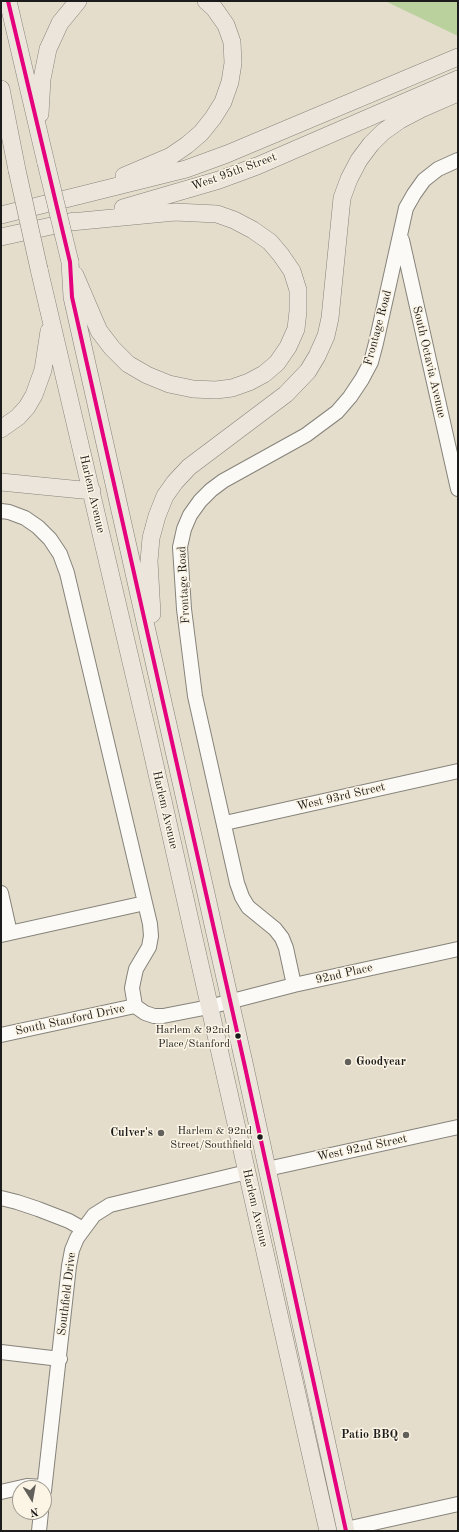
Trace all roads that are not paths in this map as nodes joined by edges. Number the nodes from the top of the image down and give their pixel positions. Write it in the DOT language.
graph roads {
  1 [pos="8,1"];
  2 [pos="78,1"];
  3 [pos="206,1"];
  4 [pos="458,57"];
  5 [pos="458,79"];
  6 [pos="1,89"];
  7 [pos="458,93"];
  8 [pos="39,134"];
  9 [pos="1,138"];
  10 [pos="458,160"];
  11 [pos="19,176"];
  12 [pos="71,198"];
  13 [pos="1,215"];
  14 [pos="71,222"];
  15 [pos="401,236"];
  16 [pos="1,238"];
  17 [pos="70,262"];
  18 [pos="51,322"];
  19 [pos="1,430"];
  20 [pos="1,482"];
  21 [pos="458,489"];
  22 [pos="92,491"];
  23 [pos="1,510"];
  24 [pos="154,662"];
  25 [pos="458,771"];
  26 [pos="224,823"];
  27 [pos="1,893"];
  28 [pos="145,903"];
  29 [pos="6,934"];
  30 [pos="458,948"];
  31 [pos="294,985"];
  32 [pos="230,1001"];
  33 [pos="135,1006"];
  34 [pos="210,1007"];
  35 [pos="1,1035"];
  36 [pos="458,1126"];
  37 [pos="267,1169"];
  38 [pos="247,1172"];
  39 [pos="1,1198"];
  40 [pos="82,1230"];
  41 [pos="1,1352"];
  42 [pos="60,1359"];
  43 [pos="45,1480"];
  44 [pos="12,1489"];
  45 [pos="1,1492"];
  46 [pos="458,1504"];
  47 [pos="40,1520"];
  48 [pos="346,1530"];
  49 [pos="39,1531"];
  50 [pos="328,1531"];
  1 -- 8 [label="main road, Harlem Avenue"];
  2 -- 8 [label="main road"];
  3 -- 12 [label="main road"];
  4 -- 12 [label="main road, West 95th Street"];
  5 -- 14 [label="main road, West 95th Street"];
  6 -- 11 [label="main road, Harlem Avenue"];
  7 -- 24 [label="main road"];
  8 -- 17 [label="main road, Harlem Avenue, bridge"];
  9 -- 11 [label="main road"];
  10 -- 15 [label="street, Frontage Road"];
  11 -- 18 [label="main road, Harlem Avenue, bridge"];
  12 -- 13 [label="main road, West 95th Street"];
  14 -- 16 [label="main road, West 95th Street"];
  14 -- 17 [label="main road"];
  15 -- 21 [label="street, South Octavia Avenue"];
  15 -- 26 [label="street, Frontage Road"];
  17 -- 24 [label="main road, Harlem Avenue"];
  18 -- 19 [label="main road"];
  18 -- 22 [label="main road, Harlem Avenue"];
  20 -- 22 [label="main road"];
  22 -- 34 [label="main road, Harlem Avenue"];
  23 -- 28 [label="street"];
  24 -- 32 [label="main road, Harlem Avenue"];
  25 -- 26 [label="street, West 93rd Street"];
  26 -- 31 [label="street, Frontage Road"];
  27 -- 29 [label="street"];
  28 -- 29 [label="street"];
  28 -- 33 [label="street"];
  30 -- 31 [label="street, 92nd Place"];
  31 -- 32 [label="street, 92nd Place"];
  32 -- 34 [label="street, South Stanford Drive"];
  32 -- 37 [label="main road, Harlem Avenue"];
  33 -- 34 [label="street, South Stanford Drive"];
  33 -- 35 [label="street, South Stanford Drive"];
  34 -- 38 [label="main road, Harlem Avenue"];
  36 -- 37 [label="street, West 92nd Street"];
  37 -- 48 [label="main road, Harlem Avenue"];
  38 -- 40 [label="street, Southfield Drive"];
  38 -- 50 [label="main road, Harlem Avenue"];
  39 -- 40 [label="street"];
  40 -- 42 [label="street, Southfield Drive"];
  41 -- 42 [label="street"];
  42 -- 43 [label="street, Southfield Drive"];
  44 -- 45 [label="street"];
  46 -- 48 [label="street"];
  47 -- 49 [label="street"];
}
